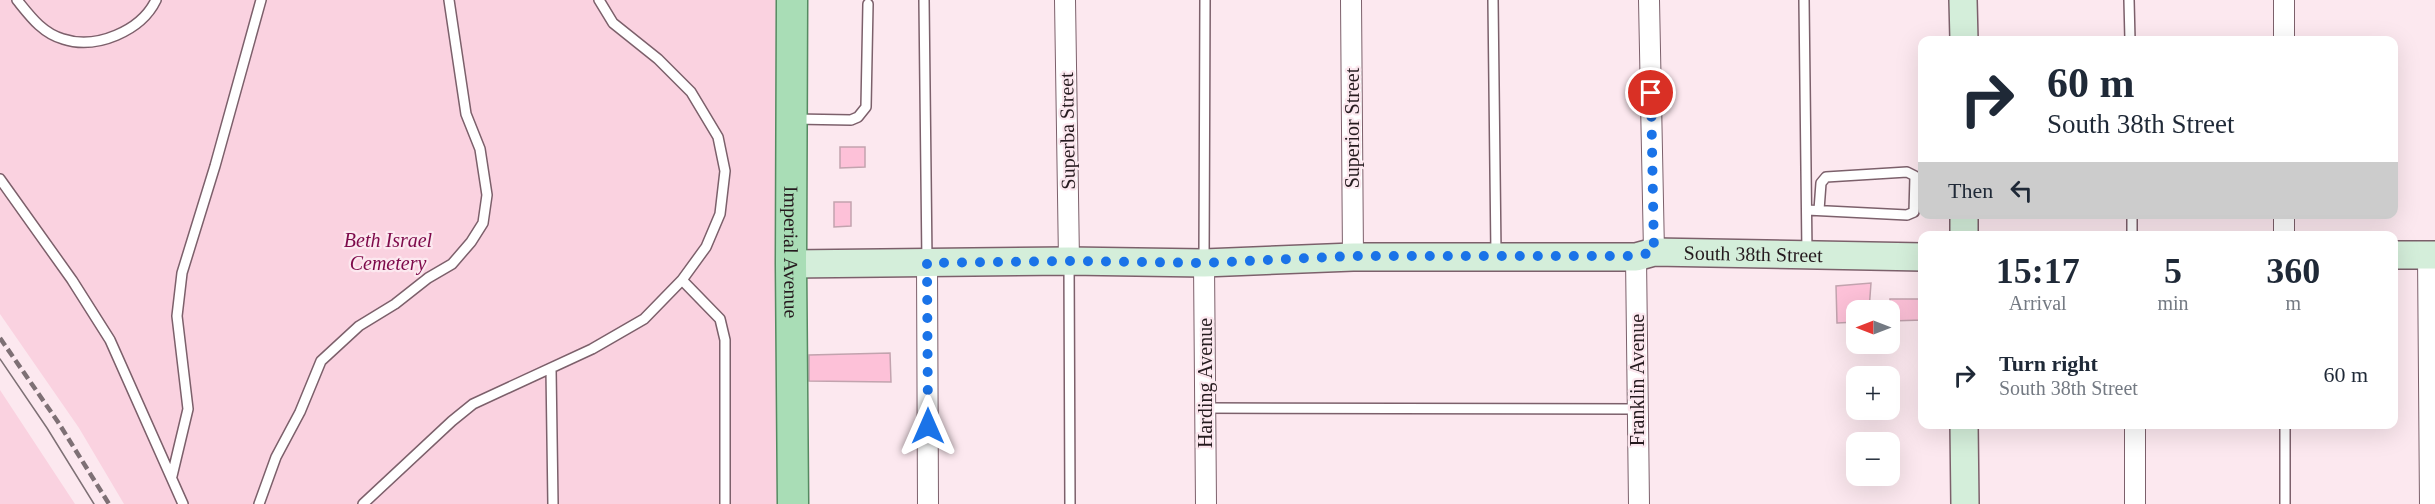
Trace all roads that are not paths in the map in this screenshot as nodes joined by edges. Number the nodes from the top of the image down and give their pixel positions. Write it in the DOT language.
graph roads {
  1 [pos="17,0"];
  2 [pos="156,0"];
  3 [pos="261,0"];
  4 [pos="449,0"];
  5 [pos="599,0"];
  6 [pos="792,0"];
  7 [pos="924,0"];
  8 [pos="1065,0"];
  9 [pos="1205,0"];
  10 [pos="1351,0"];
  11 [pos="1493,0"];
  12 [pos="1649,0"];
  13 [pos="1804,0"];
  14 [pos="1963,0"];
  15 [pos="2129,0"];
  16 [pos="2284,0"];
  17 [pos="867,4"];
  18 [pos="1964,36"];
  19 [pos="2130,36"];
  20 [pos="2284,36"];
  21 [pos="792,119"];
  22 [pos="0,179"];
  23 [pos="1806,210"];
  24 [pos="1819,210"];
  25 [pos="1645,254"];
  26 [pos="1807,255"];
  27 [pos="2398,255"];
  28 [pos="2432,255"];
  29 [pos="1353,256"];
  30 [pos="1496,256"];
  31 [pos="1918,257"];
  32 [pos="1069,261"];
  33 [pos="927,263"];
  34 [pos="1204,263"];
  35 [pos="791,264"];
  36 [pos="682,280"];
  37 [pos="551,369"];
  38 [pos="1205,408"];
  39 [pos="1637,409"];
  40 [pos="1964,429"];
  41 [pos="2134,429"];
  42 [pos="2285,429"];
  43 [pos="172,476"];
  44 [pos="183,504"];
  45 [pos="259,504"];
  46 [pos="363,504"];
  47 [pos="552,504"];
  48 [pos="725,504"];
  49 [pos="793,504"];
  50 [pos="928,504"];
  51 [pos="1070,504"];
  52 [pos="1206,504"];
  53 [pos="1639,504"];
  54 [pos="1965,504"];
  55 [pos="2135,504"];
  56 [pos="2285,504"];
  57 [pos="2430,504"];
  1 -- 2 [label="lane"];
  3 -- 43 [label="lane"];
  4 -- 45 [label="lane"];
  5 -- 36 [label="lane"];
  6 -- 21 [label="main road, Imperial Avenue"];
  7 -- 33 [label="lane"];
  8 -- 32 [label="street, Superba Street"];
  9 -- 34 [label="lane"];
  10 -- 29 [label="street, Superior Street"];
  11 -- 30 [label="lane"];
  12 -- 25 [label="street, Franklin Avenue"];
  13 -- 23 [label="lane"];
  14 -- 18 [label="street"];
  15 -- 19 [label="lane"];
  16 -- 20 [label="street"];
  17 -- 21 [label="lane"];
  21 -- 35 [label="main road, Imperial Avenue"];
  22 -- 43 [label="lane"];
  23 -- 24 [label="lane"];
  23 -- 26 [label="lane"];
  24 -- 24 [label="lane"];
  25 -- 26 [label="street, South 38th Street"];
  25 -- 30 [label="street, South 38th Street"];
  25 -- 39 [label="street, Franklin Avenue"];
  26 -- 31 [label="street, South 38th Street"];
  27 -- 28 [label="street"];
  28 -- 57 [label="street"];
  29 -- 30 [label="street, South 38th Street"];
  29 -- 34 [label="street, South 38th Street"];
  32 -- 33 [label="street, South 38th Street"];
  32 -- 34 [label="street, South 38th Street"];
  32 -- 51 [label="lane"];
  33 -- 35 [label="street, South 38th Street"];
  33 -- 50 [label="street"];
  34 -- 38 [label="street, Harding Avenue"];
  35 -- 49 [label="main road, Imperial Avenue"];
  36 -- 37 [label="lane"];
  36 -- 48 [label="lane"];
  37 -- 46 [label="lane"];
  37 -- 47 [label="lane"];
  38 -- 39 [label="lane"];
  38 -- 52 [label="street, Harding Avenue"];
  39 -- 53 [label="street, Franklin Avenue"];
  40 -- 54 [label="street"];
  41 -- 55 [label="street"];
  42 -- 56 [label="lane"];
  43 -- 44 [label="lane"];
}
